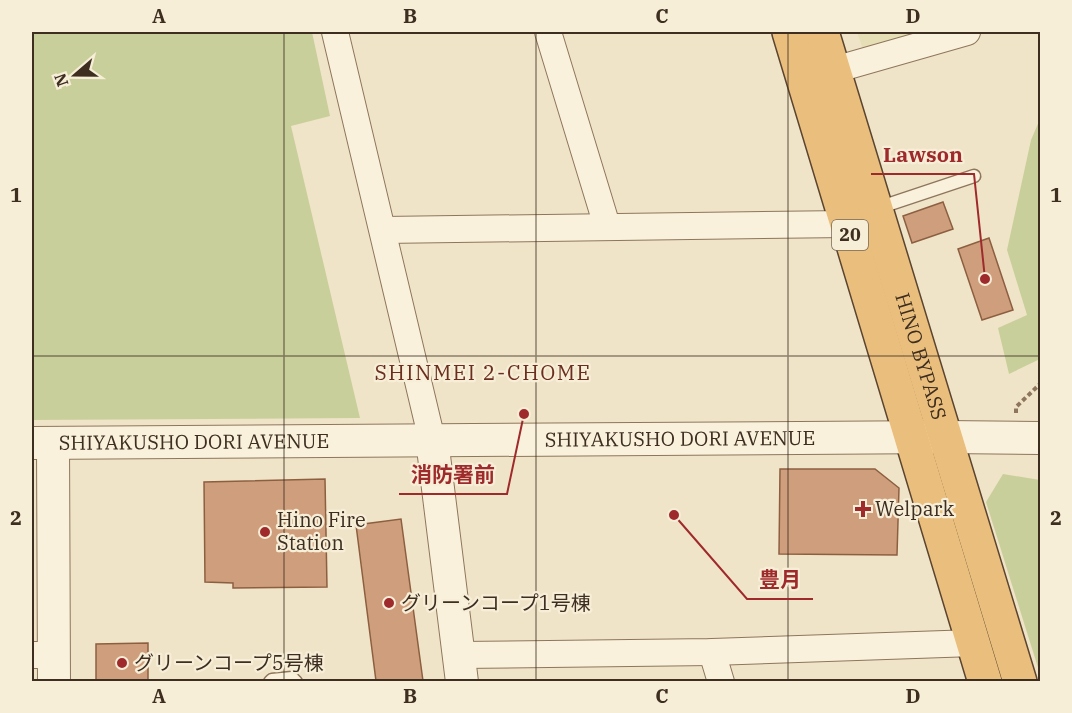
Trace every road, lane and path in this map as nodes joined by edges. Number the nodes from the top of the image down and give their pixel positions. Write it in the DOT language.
graph roads {
  1 [pos="335,32"];
  2 [pos="549,32"];
  3 [pos="789,32"];
  4 [pos="822,32"];
  5 [pos="967,32"];
  6 [pos="834,70"];
  7 [pos="974,176"];
  8 [pos="876,209"];
  9 [pos="847,224"];
  10 [pos="607,226"];
  11 [pos="383,230"];
  12 [pos="946,437"];
  13 [pos="912,438"];
  14 [pos="1041,438"];
  15 [pos="432,440"];
  16 [pos="42,443"];
  17 [pos="974,643"];
  18 [pos="712,652"];
  19 [pos="47,664"];
  20 [pos="461,668"];
  21 [pos="270,681"];
  22 [pos="296,681"];
  23 [pos="721,681"];
  24 [pos="986,681"];
  25 [pos="1020,681"];
  1 -- 11 [label="street"];
  2 -- 10 [label="street"];
  3 -- 9 [label="highway, HINO BYPASS / 20"];
  4 -- 6 [label="highway, HINO BYPASS / 20"];
  5 -- 6 [label="street"];
  6 -- 8 [label="highway, HINO BYPASS / 20"];
  7 -- 8 [label="lane"];
  8 -- 12 [label="highway, HINO BYPASS / 20"];
  9 -- 10 [label="street"];
  9 -- 13 [label="highway, HINO BYPASS / 20"];
  10 -- 11 [label="street"];
  11 -- 15 [label="street"];
  12 -- 13 [label="street, SHIYAKUSHO DORI AVENUE"];
  12 -- 14 [label="street, SHIYAKUSHO DORI AVENUE"];
  12 -- 25 [label="highway, HINO BYPASS / 20"];
  13 -- 15 [label="street, SHIYAKUSHO DORI AVENUE"];
  13 -- 17 [label="highway, HINO BYPASS / 20"];
  15 -- 16 [label="street, SHIYAKUSHO DORI AVENUE"];
  15 -- 20 [label="street"];
  16 -- 19 [label="street"];
  17 -- 18 [label="street"];
  17 -- 24 [label="highway, HINO BYPASS / 20"];
  18 -- 20 [label="street"];
  18 -- 23 [label="street"];
  21 -- 22 [label="lane"];
}
